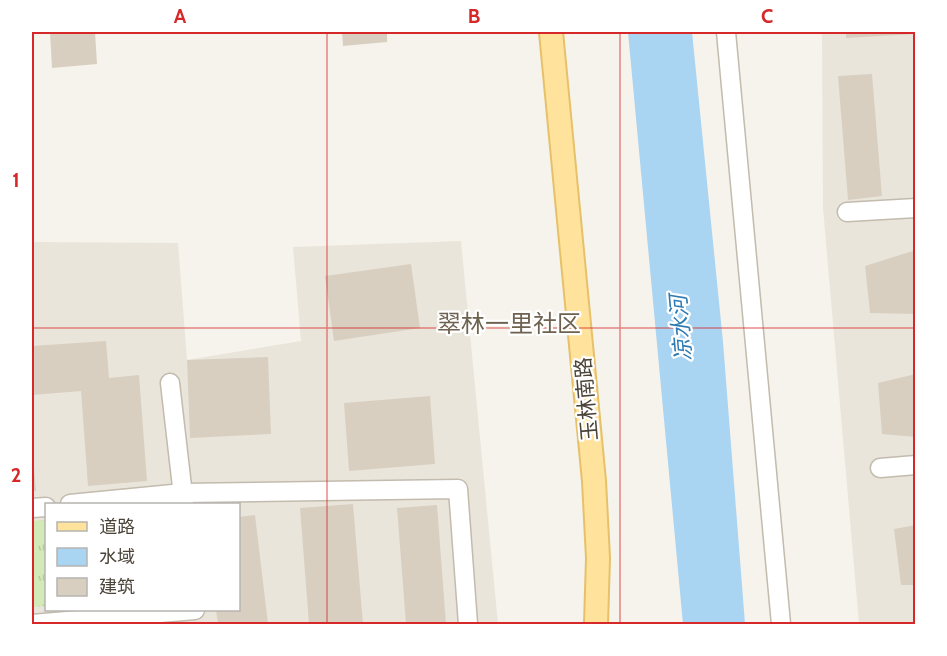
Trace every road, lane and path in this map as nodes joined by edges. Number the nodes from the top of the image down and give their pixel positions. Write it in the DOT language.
graph roads {
  1 [pos="551,32"];
  2 [pos="726,32"];
  3 [pos="915,208"];
  4 [pos="847,212"];
  5 [pos="170,383"];
  6 [pos="915,465"];
  7 [pos="880,468"];
  8 [pos="183,499"];
  9 [pos="93,503"];
  10 [pos="174,611"];
  11 [pos="32,624"];
  12 [pos="468,624"];
  13 [pos="596,624"];
  14 [pos="781,624"];
  1 -- 13 [label="main road, 玉林南路"];
  2 -- 14 [label="street"];
  3 -- 4 [label="street"];
  5 -- 8 [label="street"];
  6 -- 7 [label="street"];
  8 -- 9 [label="street"];
  8 -- 12 [label="street"];
  10 -- 11 [label="street"];
}
